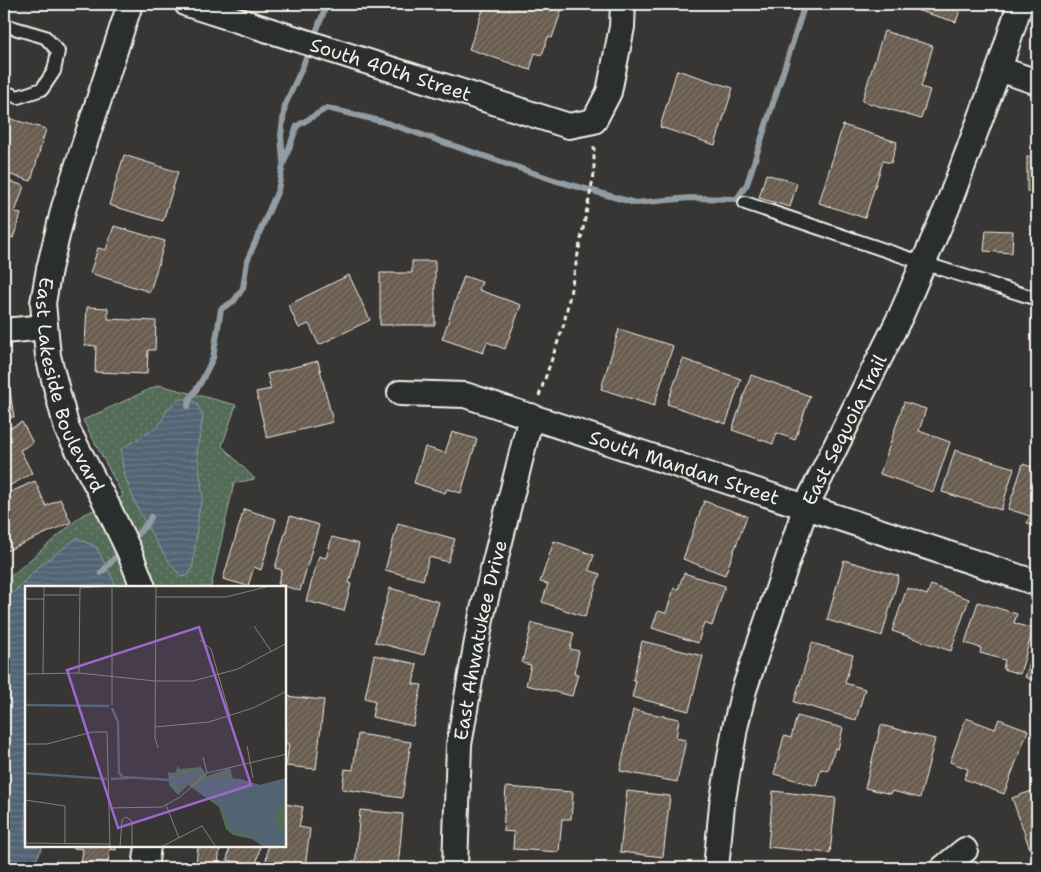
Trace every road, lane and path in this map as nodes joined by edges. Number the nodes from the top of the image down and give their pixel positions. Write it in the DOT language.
graph roads {
  1 [pos="130,4"];
  2 [pos="187,4"];
  3 [pos="623,4"];
  4 [pos="1020,4"];
  5 [pos="4,25"];
  6 [pos="999,69"];
  7 [pos="1037,82"];
  8 [pos="4,92"];
  9 [pos="594,121"];
  10 [pos="745,203"];
  11 [pos="923,263"];
  12 [pos="1037,298"];
  13 [pos="46,327"];
  14 [pos="4,331"];
  15 [pos="400,393"];
  16 [pos="531,416"];
  17 [pos="806,506"];
  18 [pos="1037,583"];
  19 [pos="143,586"];
  20 [pos="148,847"];
  21 [pos="965,850"];
  22 [pos="145,868"];
  23 [pos="455,868"];
  24 [pos="716,868"];
  25 [pos="944,868"];
  1 -- 13 [label="street, East Lakeside Boulevard"];
  2 -- 9 [label="street, South 40th Street"];
  3 -- 9 [label="street"];
  4 -- 6 [label="street, East Sequoia Trail"];
  5 -- 8 [label="lane"];
  6 -- 7 [label="street"];
  6 -- 11 [label="street, East Sequoia Trail"];
  9 -- 16 [label="path"];
  10 -- 11 [label="lane"];
  11 -- 12 [label="lane"];
  11 -- 17 [label="street, East Sequoia Trail"];
  13 -- 14 [label="street"];
  13 -- 19 [label="street, East Lakeside Boulevard"];
  15 -- 16 [label="street, South Mandan Street"];
  16 -- 17 [label="street, South Mandan Street"];
  16 -- 23 [label="street, East Ahwatukee Drive"];
  17 -- 18 [label="street, South Mandan Street"];
  17 -- 24 [label="street, East Sequoia Trail"];
  20 -- 22 [label="street"];
  21 -- 25 [label="street"];
}
